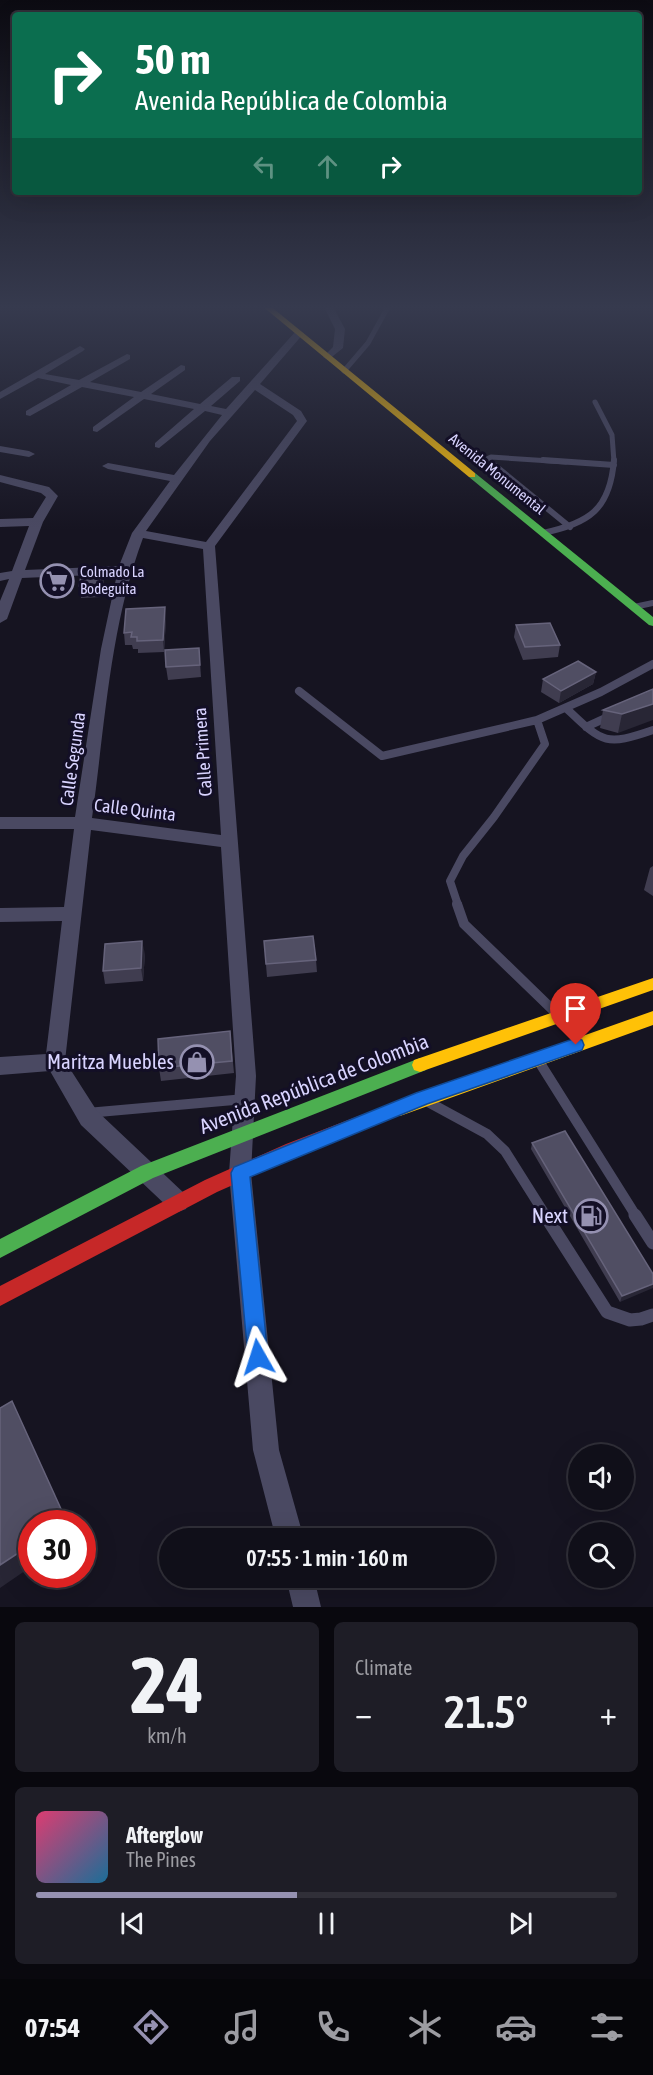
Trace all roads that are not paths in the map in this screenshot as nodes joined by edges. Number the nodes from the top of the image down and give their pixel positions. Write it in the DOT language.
graph roads {
  1 [pos="28,380"];
  2 [pos="63,380"];
  3 [pos="85,380"];
  4 [pos="165,380"];
  5 [pos="235,380"];
  6 [pos="258,380"];
  7 [pos="356,380"];
  8 [pos="79,383"];
  9 [pos="254,385"];
  10 [pos="0,396"];
  11 [pos="144,396"];
  12 [pos="595,402"];
  13 [pos="201,408"];
  14 [pos="30,413"];
  15 [pos="229,413"];
  16 [pos="98,429"];
  17 [pos="159,444"];
  18 [pos="0,449"];
  19 [pos="29,454"];
  20 [pos="614,465"];
  21 [pos="108,466"];
  22 [pos="0,478"];
  23 [pos="177,479"];
  24 [pos="37,522"];
  25 [pos="0,523"];
  26 [pos="570,527"];
  27 [pos="138,533"];
  28 [pos="543,533"];
  29 [pos="209,546"];
  30 [pos="124,570"];
  31 [pos="16,574"];
  32 [pos="0,577"];
  33 [pos="653,603"];
  34 [pos="634,607"];
  35 [pos="0,619"];
  36 [pos="653,623"];
  37 [pos="653,664"];
  38 [pos="299,691"];
  39 [pos="566,708"];
  40 [pos="619,712"];
  41 [pos="537,720"];
  42 [pos="586,727"];
  43 [pos="653,730"];
  44 [pos="0,822"];
  45 [pos="83,823"];
  46 [pos="229,842"];
  47 [pos="73,914"];
  48 [pos="0,915"];
  49 [pos="653,984"];
  50 [pos="559,1017"];
  51 [pos="653,1018"];
  52 [pos="537,1059"];
  53 [pos="55,1062"];
  54 [pos="0,1065"];
  55 [pos="449,1072"];
  56 [pos="245,1099"];
  57 [pos="422,1099"];
  58 [pos="86,1113"];
  59 [pos="244,1133"];
  60 [pos="147,1172"];
  61 [pos="240,1173"];
  62 [pos="178,1202"];
  63 [pos="653,1243"];
  64 [pos="0,1249"];
  65 [pos="0,1296"];
  66 [pos="653,1315"];
  67 [pos="287,1528"];
  68 [pos="303,1588"];
  69 [pos="308,1607"];
  1 -- 10 [label="street"];
  2 -- 8 [label="street"];
  3 -- 8 [label="street"];
  4 -- 11 [label="street"];
  5 -- 13 [label="street"];
  6 -- 9 [label="street, Calle Segunda"];
  7 -- 28 [label="main road, Avenida Monumental"];
  8 -- 11 [label="street"];
  8 -- 14 [label="street"];
  9 -- 15 [label="street, Calle Segunda"];
  9 -- 29 [label="street"];
  11 -- 13 [label="street"];
  11 -- 16 [label="street"];
  12 -- 20 [label="lane"];
  13 -- 15 [label="street"];
  13 -- 17 [label="street"];
  15 -- 23 [label="street, Calle Segunda"];
  18 -- 19 [label="street"];
  20 -- 26 [label="lane"];
  20 -- 26 [label="lane"];
  21 -- 23 [label="street"];
  22 -- 24 [label="street"];
  23 -- 27 [label="street, Calle Segunda"];
  24 -- 25 [label="street"];
  24 -- 31 [label="street"];
  26 -- 28 [label="lane"];
  27 -- 29 [label="street"];
  27 -- 30 [label="street, Calle Segunda"];
  28 -- 34 [label="main road, Avenida Monumental"];
  29 -- 46 [label="street, Calle Primera"];
  30 -- 31 [label="street"];
  30 -- 45 [label="street, Calle Segunda"];
  31 -- 32 [label="street"];
  31 -- 35 [label="street"];
  33 -- 34 [label="lane"];
  34 -- 36 [label="main road, Avenida Monumental"];
  37 -- 39 [label="lane"];
  38 -- 41 [label="lane"];
  39 -- 41 [label="lane"];
  39 -- 42 [label="lane"];
  40 -- 42 [label="lane"];
  41 -- 50 [label="lane"];
  42 -- 43 [label="lane"];
  44 -- 45 [label="street, Calle Quinta"];
  45 -- 46 [label="street, Calle Quinta"];
  45 -- 47 [label="street, Calle Segunda"];
  46 -- 56 [label="street, Calle Primera"];
  47 -- 48 [label="street"];
  47 -- 53 [label="street, Calle Segunda"];
  49 -- 50 [label="main road, Avenida República de Colombia"];
  50 -- 55 [label="main road, Avenida República de Colombia"];
  51 -- 52 [label="main road, Avenida República de Colombia"];
  52 -- 55 [label="main road, Avenida República de Colombia"];
  52 -- 63 [label="lane"];
  53 -- 54 [label="street"];
  53 -- 58 [label="street"];
  55 -- 57 [label="main road, Avenida República de Colombia"];
  55 -- 59 [label="main road, Avenida República de Colombia"];
  56 -- 58 [label="lane"];
  56 -- 59 [label="street, Calle Primera"];
  57 -- 61 [label="main road, Avenida República de Colombia"];
  57 -- 66 [label="lane"];
  58 -- 60 [label="street"];
  59 -- 60 [label="main road, Avenida República de Colombia"];
  59 -- 61 [label="street, Calle Primera"];
  60 -- 62 [label="street"];
  60 -- 64 [label="main road, Avenida República de Colombia"];
  61 -- 62 [label="main road, Avenida República de Colombia"];
  61 -- 67 [label="street, Calle Primera"];
  62 -- 65 [label="main road, Avenida República de Colombia"];
  68 -- 69 [label="street"];
}
